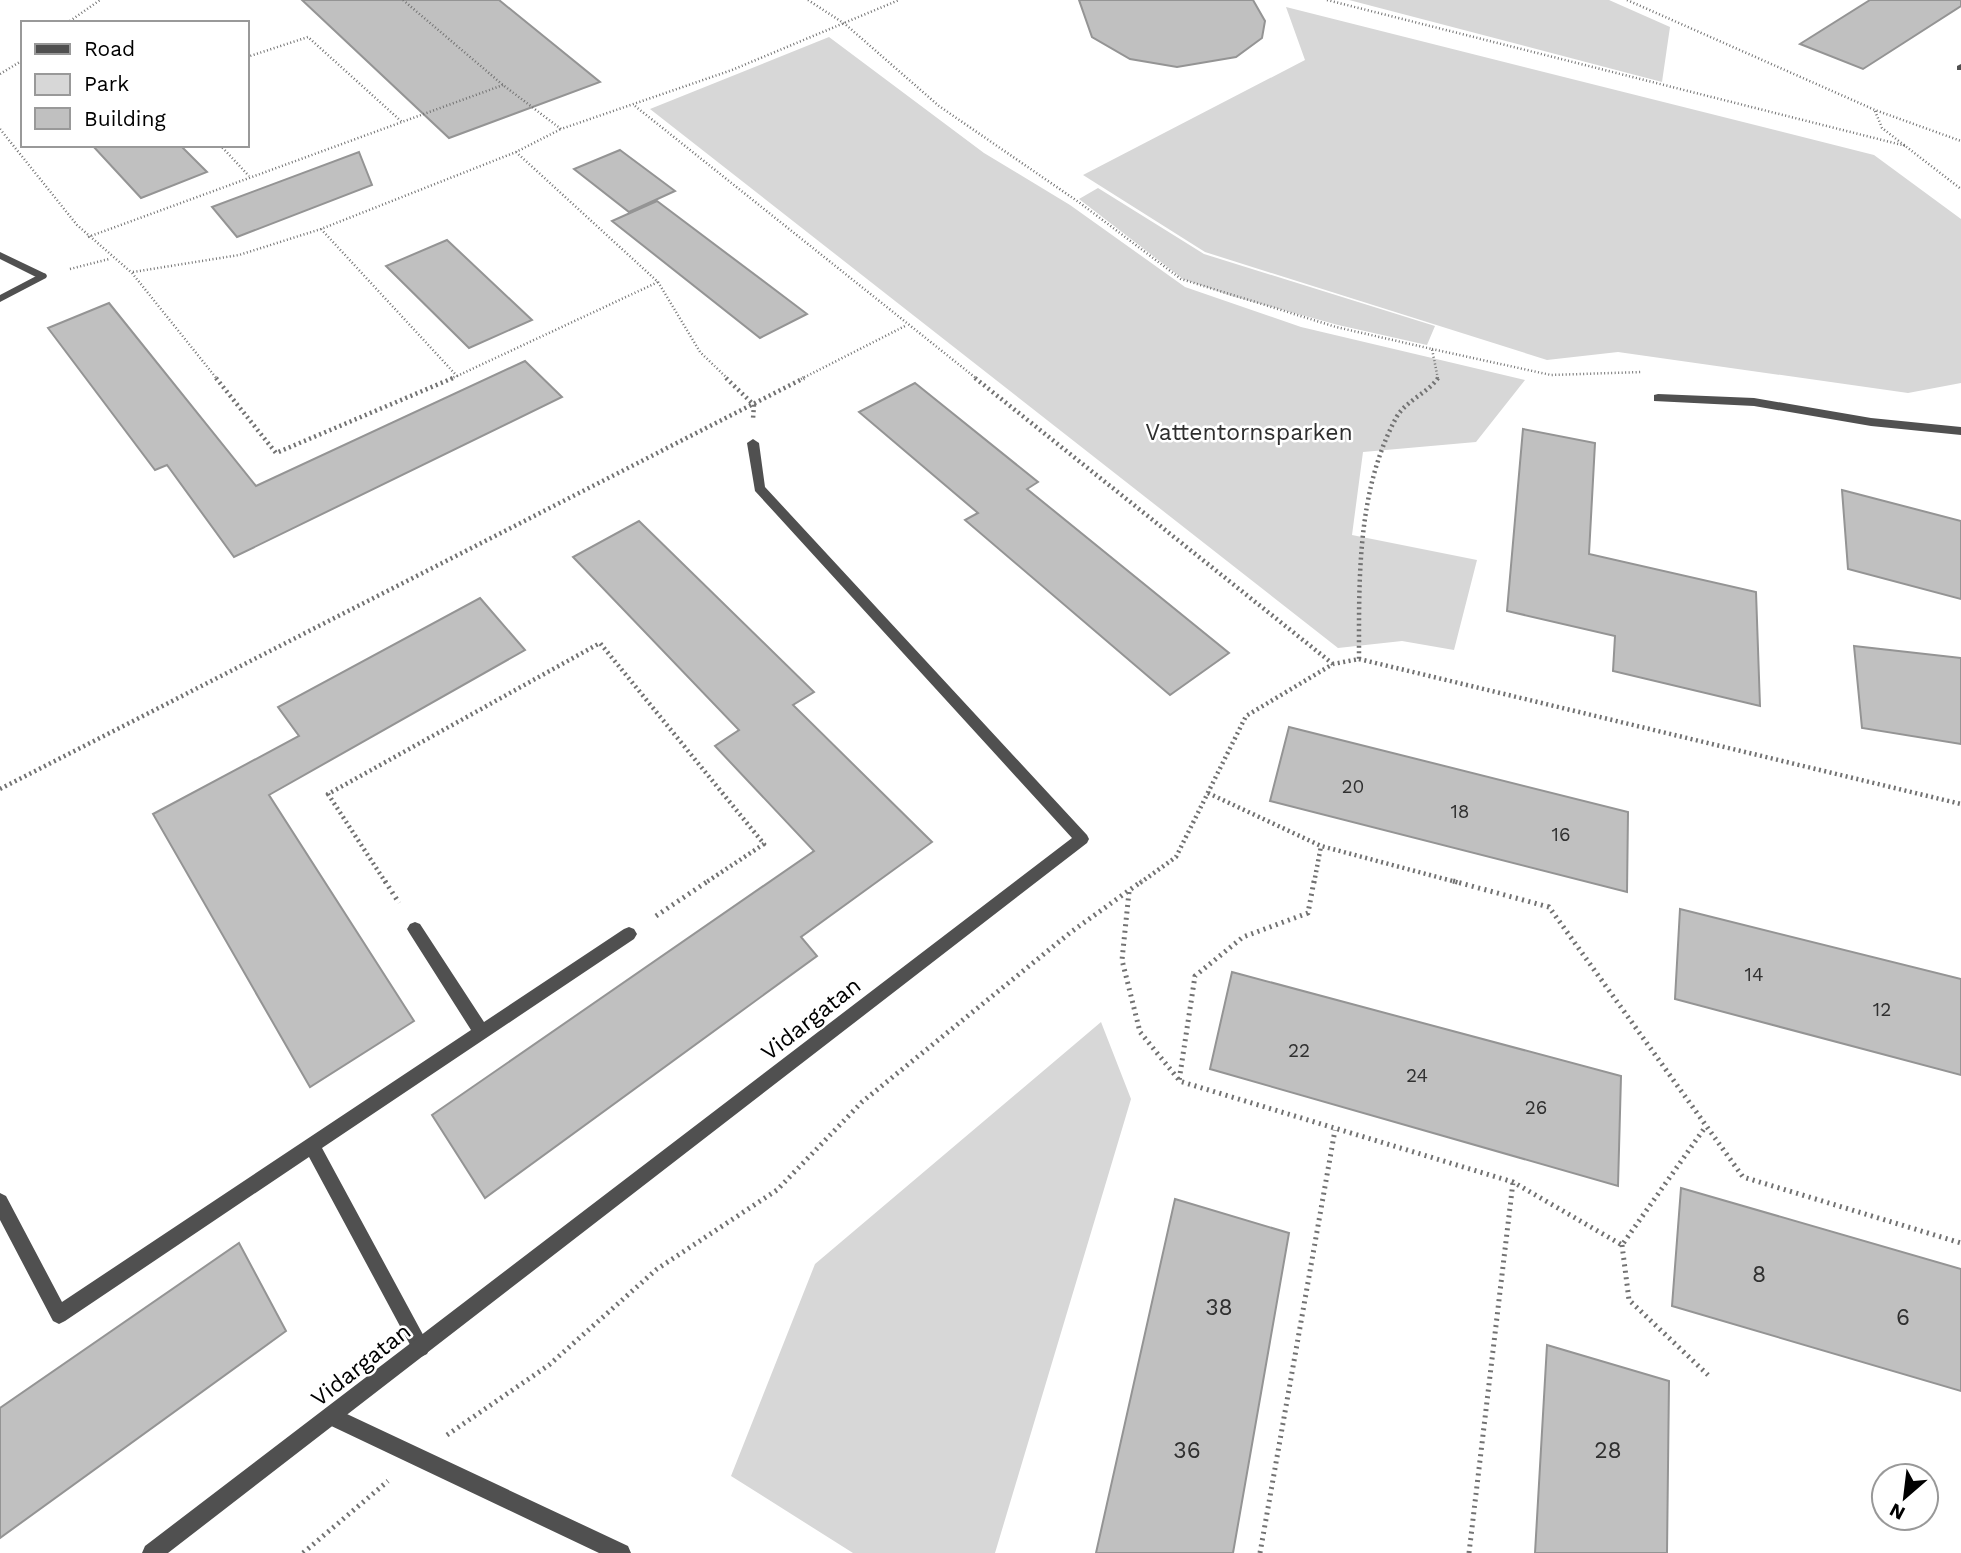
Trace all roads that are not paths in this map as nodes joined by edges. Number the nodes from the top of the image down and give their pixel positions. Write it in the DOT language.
graph roads {
  1 [pos="0,255"];
  2 [pos="0,299"];
  3 [pos="1658,398"];
  4 [pos="1961,431"];
  5 [pos="753,443"];
  6 [pos="415,929"];
  7 [pos="629,934"];
  8 [pos="482,1033"];
  9 [pos="312,1146"];
  10 [pos="0,1202"];
  11 [pos="421,1348"];
  12 [pos="332,1416"];
  13 [pos="152,1553"];
  14 [pos="621,1553"];
  1 -- 2 [label="street"];
  3 -- 4 [label="street"];
  5 -- 11 [label="street, Vidargatan"];
  6 -- 8 [label="street"];
  7 -- 8 [label="street"];
  8 -- 9 [label="street"];
  9 -- 10 [label="street"];
  9 -- 11 [label="street"];
  11 -- 12 [label="street, Vidargatan"];
  12 -- 13 [label="street, Vidargatan"];
  12 -- 14 [label="street"];
}
